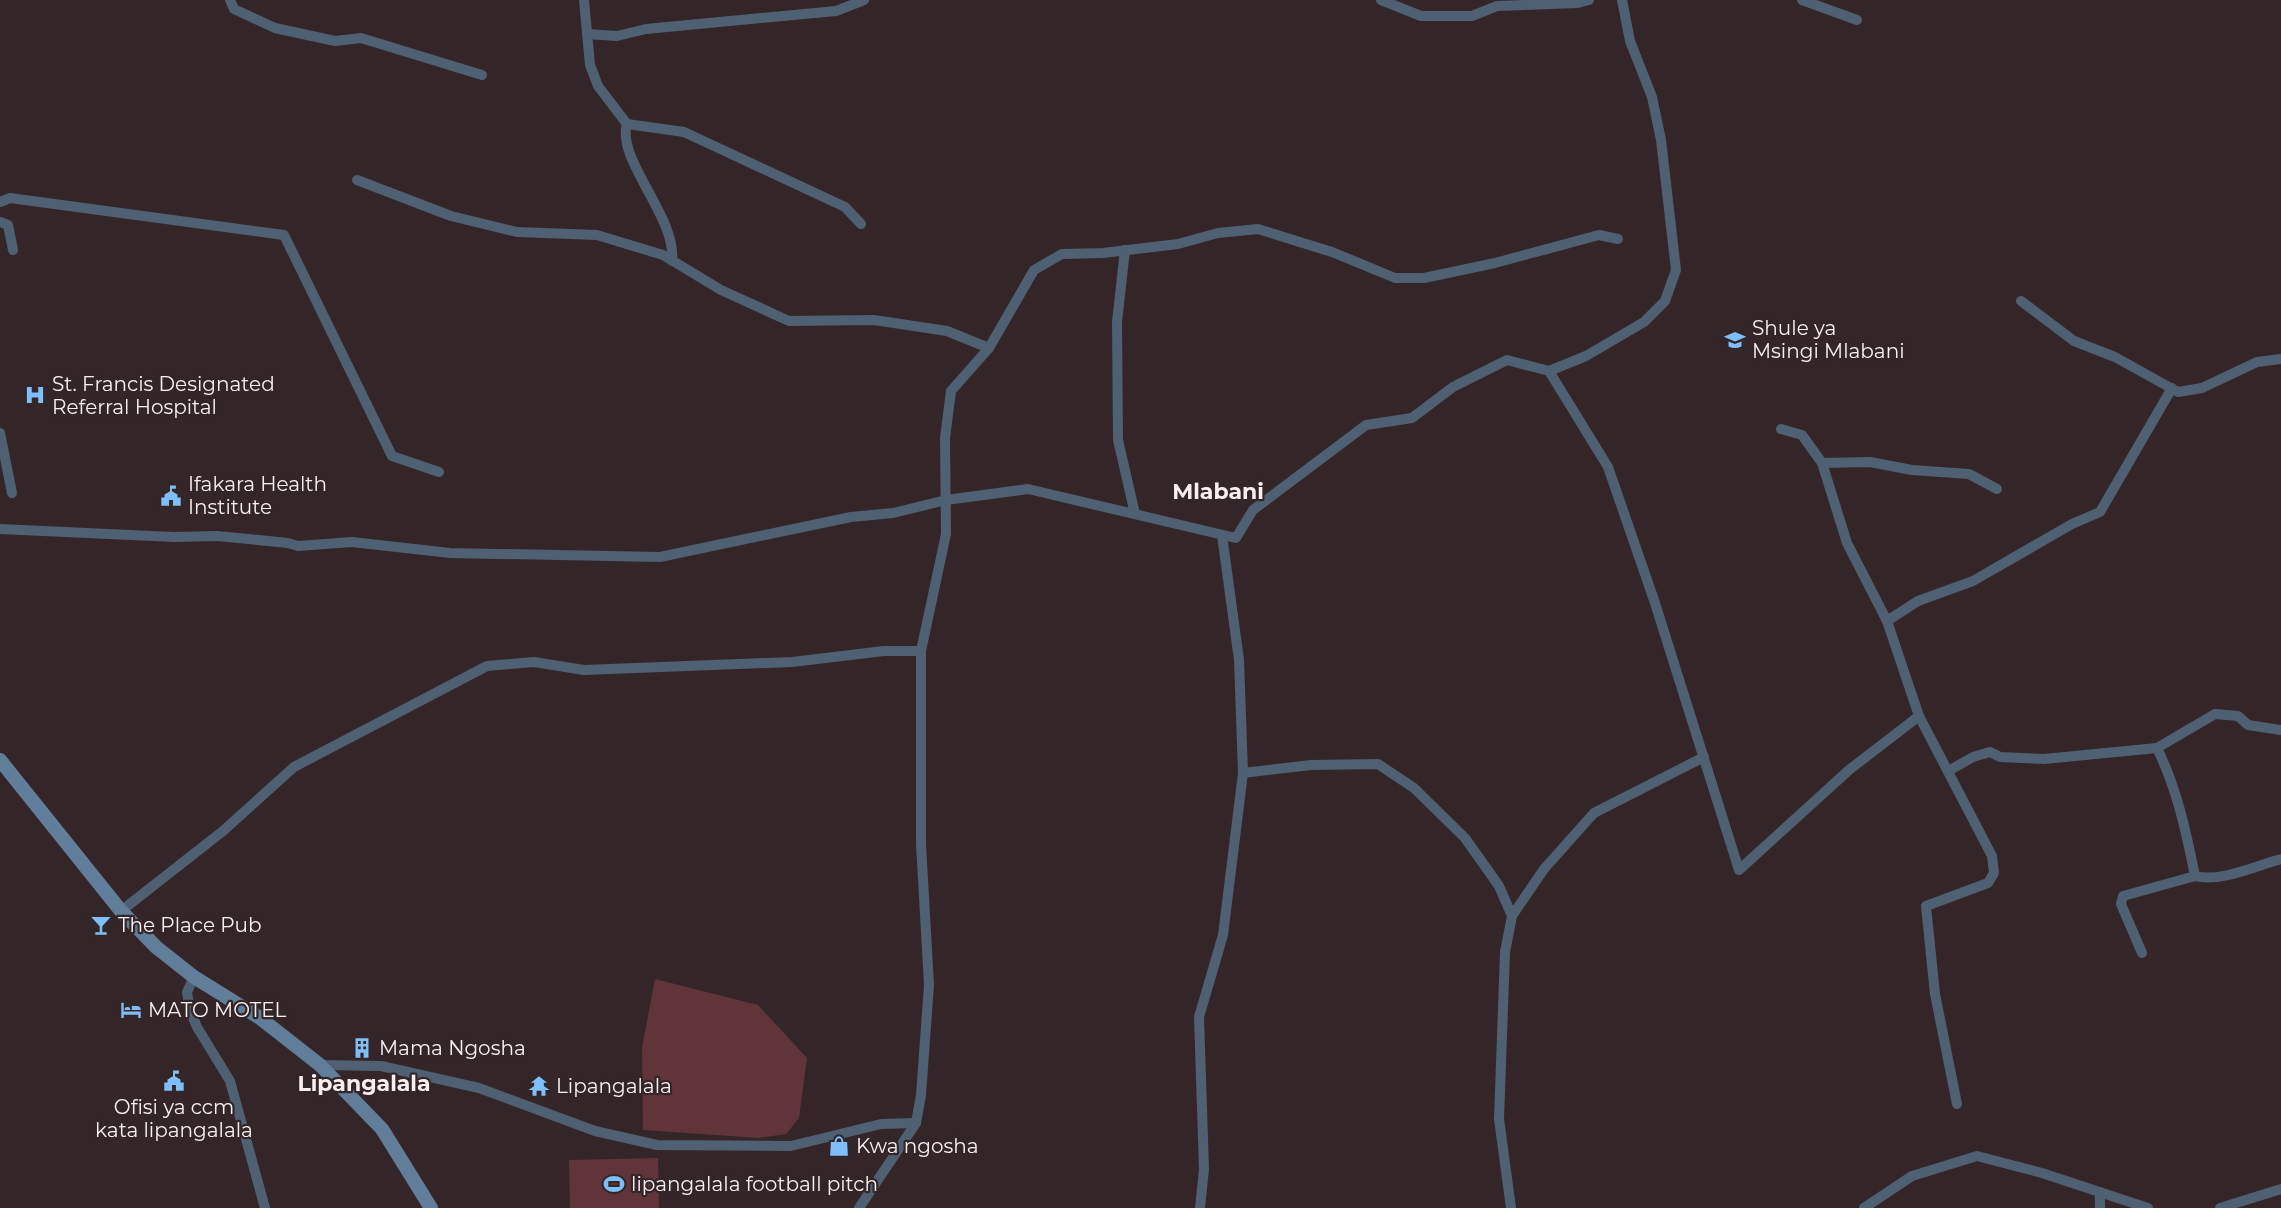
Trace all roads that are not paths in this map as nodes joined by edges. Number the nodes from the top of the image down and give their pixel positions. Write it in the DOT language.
graph roads {
  1 [pos="230,0"];
  2 [pos="584,0"];
  3 [pos="864,0"];
  4 [pos="1381,0"];
  5 [pos="1589,0"];
  6 [pos="1622,0"];
  7 [pos="1802,0"];
  8 [pos="1857,20"];
  9 [pos="587,34"];
  10 [pos="482,75"];
  11 [pos="627,124"];
  12 [pos="357,180"];
  13 [pos="0,202"];
  14 [pos="0,222"];
  15 [pos="861,224"];
  16 [pos="1618,239"];
  17 [pos="14,250"];
  18 [pos="1125,250"];
  19 [pos="672,261"];
  20 [pos="2021,301"];
  21 [pos="989,348"];
  22 [pos="2281,359"];
  23 [pos="1549,371"];
  24 [pos="2172,388"];
  25 [pos="1781,429"];
  26 [pos="0,433"];
  27 [pos="1822,463"];
  28 [pos="439,472"];
  29 [pos="1997,489"];
  30 [pos="12,493"];
  31 [pos="946,500"];
  32 [pos="1135,514"];
  33 [pos="0,530"];
  34 [pos="1222,535"];
  35 [pos="1887,621"];
  36 [pos="921,651"];
  37 [pos="1919,716"];
  38 [pos="2281,730"];
  39 [pos="2157,748"];
  40 [pos="1704,757"];
  41 [pos="0,760"];
  42 [pos="1950,770"];
  43 [pos="1243,772"];
  44 [pos="2281,859"];
  45 [pos="2195,876"];
  46 [pos="121,911"];
  47 [pos="1512,916"];
  48 [pos="2142,953"];
  49 [pos="194,977"];
  50 [pos="320,1065"];
  51 [pos="1957,1104"];
  52 [pos="916,1123"];
  53 [pos="2281,1189"];
  54 [pos="2100,1192"];
  55 [pos="265,1208"];
  56 [pos="431,1208"];
  57 [pos="859,1208"];
  58 [pos="1200,1208"];
  59 [pos="1511,1208"];
  60 [pos="1864,1208"];
  61 [pos="2100,1208"];
  62 [pos="2148,1208"];
  63 [pos="2220,1208"];
  1 -- 10 [label="street"];
  2 -- 9 [label="street"];
  3 -- 9 [label="street"];
  4 -- 5 [label="street"];
  6 -- 23 [label="street"];
  7 -- 8 [label="street"];
  9 -- 11 [label="street"];
  11 -- 15 [label="street"];
  11 -- 19 [label="street"];
  12 -- 19 [label="street"];
  13 -- 28 [label="street"];
  14 -- 17 [label="street"];
  16 -- 18 [label="street"];
  18 -- 21 [label="street"];
  18 -- 32 [label="street"];
  19 -- 21 [label="street"];
  20 -- 24 [label="street"];
  21 -- 31 [label="street"];
  22 -- 24 [label="street"];
  23 -- 34 [label="street"];
  23 -- 40 [label="street"];
  24 -- 35 [label="street"];
  25 -- 27 [label="street"];
  26 -- 30 [label="street"];
  27 -- 29 [label="street"];
  27 -- 35 [label="street"];
  31 -- 32 [label="street"];
  31 -- 33 [label="street"];
  31 -- 36 [label="street"];
  32 -- 34 [label="street"];
  34 -- 43 [label="street"];
  35 -- 37 [label="street"];
  36 -- 46 [label="street"];
  36 -- 52 [label="street"];
  37 -- 40 [label="street"];
  37 -- 42 [label="street"];
  38 -- 39 [label="street"];
  39 -- 42 [label="street"];
  39 -- 45 [label="street"];
  40 -- 47 [label="street"];
  41 -- 46 [label="main road"];
  42 -- 51 [label="street"];
  43 -- 47 [label="street"];
  43 -- 58 [label="street"];
  44 -- 45 [label="street"];
  45 -- 48 [label="street"];
  46 -- 49 [label="main road"];
  47 -- 59 [label="street"];
  49 -- 50 [label="main road"];
  49 -- 55 [label="street"];
  50 -- 52 [label="street"];
  50 -- 56 [label="main road"];
  52 -- 57 [label="street"];
  53 -- 63 [label="street"];
  54 -- 60 [label="street"];
  54 -- 61 [label="street"];
  54 -- 62 [label="street"];
}
